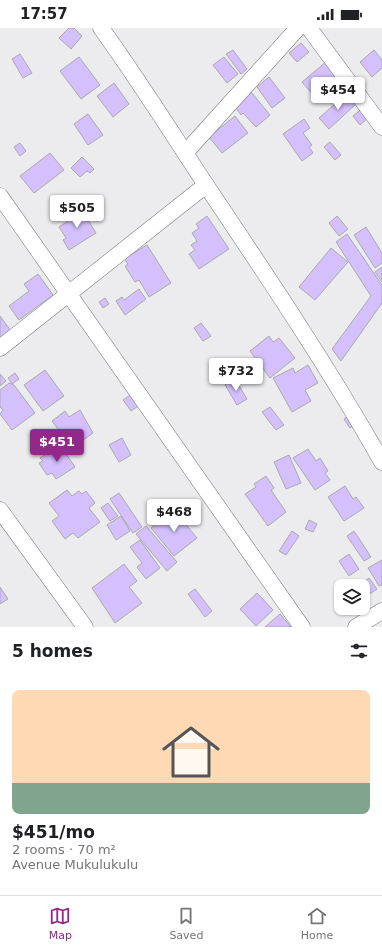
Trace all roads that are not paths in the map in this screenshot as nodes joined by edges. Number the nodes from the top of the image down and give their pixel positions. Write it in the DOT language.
graph roads {
  1 [pos="100,28"];
  2 [pos="298,28"];
  3 [pos="309,28"];
  4 [pos="382,127"];
  5 [pos="186,152"];
  6 [pos="206,186"];
  7 [pos="0,196"];
  8 [pos="69,294"];
  9 [pos="0,348"];
  10 [pos="382,462"];
  11 [pos="0,510"];
  12 [pos="382,611"];
  13 [pos="85,627"];
  14 [pos="302,627"];
  15 [pos="356,627"];
  1 -- 5 [label="street"];
  2 -- 5 [label="street"];
  3 -- 4 [label="street"];
  5 -- 6 [label="street"];
  6 -- 8 [label="street"];
  6 -- 10 [label="street"];
  7 -- 8 [label="street"];
  8 -- 9 [label="street"];
  8 -- 14 [label="street"];
  11 -- 13 [label="street"];
  12 -- 15 [label="street"];
}
